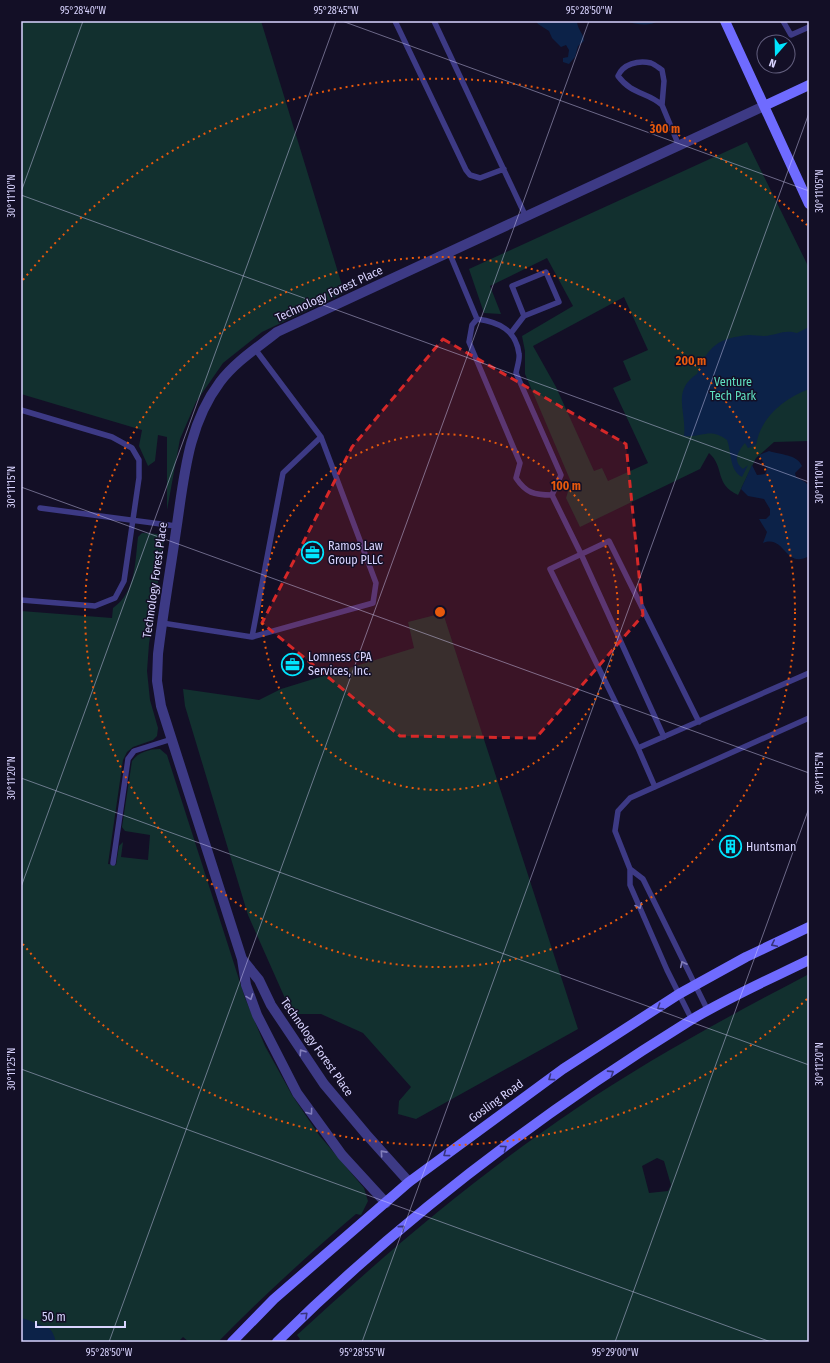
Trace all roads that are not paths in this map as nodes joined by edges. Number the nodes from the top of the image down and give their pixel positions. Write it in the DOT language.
graph roads {
  1 [pos="395,21"];
  2 [pos="434,21"];
  3 [pos="725,21"];
  4 [pos="783,21"];
  5 [pos="809,27"];
  6 [pos="809,85"];
  7 [pos="662,105"];
  8 [pos="764,106"];
  9 [pos="679,146"];
  10 [pos="504,169"];
  11 [pos="809,204"];
  12 [pos="526,216"];
  13 [pos="449,252"];
  14 [pos="524,316"];
  15 [pos="477,318"];
  16 [pos="511,333"];
  17 [pos="255,349"];
  18 [pos="21,410"];
  19 [pos="321,437"];
  20 [pos="552,495"];
  21 [pos="40,508"];
  22 [pos="133,520"];
  23 [pos="176,526"];
  24 [pos="581,554"];
  25 [pos="21,600"];
  26 [pos="162,623"];
  27 [pos="252,637"];
  28 [pos="809,673"];
  29 [pos="809,718"];
  30 [pos="699,722"];
  31 [pos="664,737"];
  32 [pos="172,739"];
  33 [pos="638,748"];
  34 [pos="655,787"];
  35 [pos="113,864"];
  36 [pos="630,869"];
  37 [pos="809,927"];
  38 [pos="242,959"];
  39 [pos="809,960"];
  40 [pos="694,986"];
  41 [pos="679,994"];
  42 [pos="708,1012"];
  43 [pos="692,1020"];
  44 [pos="410,1182"];
  45 [pos="386,1203"];
  46 [pos="232,1342"];
  47 [pos="277,1342"];
  1 -- 10 [label="lane"];
  2 -- 10 [label="lane"];
  3 -- 8 [label="main road"];
  4 -- 5 [label="lane"];
  6 -- 8 [label="main road, Technology Forest Place"];
  7 -- 7 [label="lane"];
  7 -- 9 [label="lane"];
  8 -- 9 [label="street, Technology Forest Place"];
  8 -- 11 [label="main road"];
  9 -- 12 [label="street, Technology Forest Place"];
  10 -- 12 [label="lane"];
  12 -- 13 [label="street, Technology Forest Place"];
  13 -- 15 [label="lane"];
  13 -- 17 [label="street, Technology Forest Place"];
  14 -- 14 [label="lane"];
  14 -- 16 [label="lane"];
  15 -- 16 [label="lane"];
  15 -- 20 [label="lane"];
  16 -- 20 [label="lane"];
  17 -- 19 [label="lane"];
  17 -- 23 [label="street, Technology Forest Place"];
  18 -- 22 [label="lane"];
  19 -- 27 [label="lane"];
  19 -- 27 [label="lane"];
  20 -- 24 [label="lane"];
  21 -- 22 [label="lane"];
  22 -- 23 [label="lane"];
  22 -- 25 [label="lane"];
  23 -- 26 [label="street, Technology Forest Place"];
  24 -- 30 [label="lane"];
  24 -- 31 [label="lane"];
  24 -- 33 [label="lane"];
  26 -- 27 [label="lane"];
  26 -- 32 [label="street, Technology Forest Place"];
  28 -- 30 [label="lane"];
  29 -- 34 [label="lane"];
  30 -- 31 [label="lane"];
  31 -- 33 [label="lane"];
  32 -- 35 [label="lane"];
  32 -- 38 [label="street, Technology Forest Place"];
  33 -- 34 [label="lane"];
  34 -- 36 [label="lane"];
  40 -- 36 [label="lane, one-way"];
  36 -- 41 [label="lane, one-way"];
  37 -- 40 [label="main road, Gosling Road, one-way"];
  44 -- 38 [label="street, Technology Forest Place, one-way"];
  38 -- 45 [label="street, Technology Forest Place, one-way"];
  39 -- 42 [label="main road"];
  40 -- 41 [label="main road, Gosling Road"];
  40 -- 42 [label="lane"];
  41 -- 43 [label="lane"];
  41 -- 44 [label="main road, Gosling Road, one-way"];
  42 -- 43 [label="main road"];
  47 -- 43 [label="main road, one-way"];
  44 -- 45 [label="main road, Gosling Road"];
  45 -- 46 [label="main road, Gosling Road"];
}
